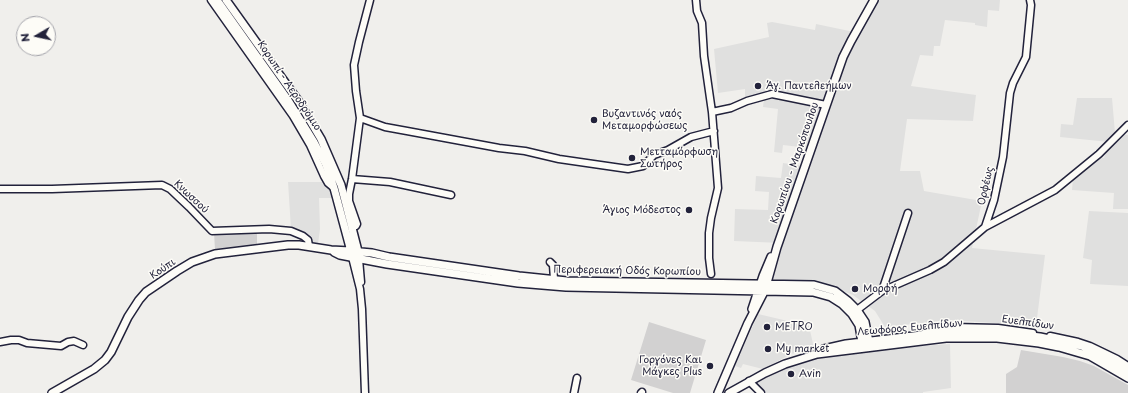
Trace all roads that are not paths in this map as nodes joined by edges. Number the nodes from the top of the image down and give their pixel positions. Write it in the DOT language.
graph roads {
  1 [pos="211,0"];
  2 [pos="217,0"];
  3 [pos="370,0"];
  4 [pos="696,0"];
  5 [pos="874,0"];
  6 [pos="1030,0"];
  7 [pos="228,1"];
  8 [pos="826,105"];
  9 [pos="712,112"];
  10 [pos="360,118"];
  11 [pos="1128,125"];
  12 [pos="714,132"];
  13 [pos="352,179"];
  14 [pos="334,188"];
  15 [pos="0,189"];
  16 [pos="451,195"];
  17 [pos="908,213"];
  18 [pos="352,227"];
  19 [pos="984,227"];
  20 [pos="356,243"];
  21 [pos="309,246"];
  22 [pos="372,253"];
  23 [pos="355,255"];
  24 [pos="550,262"];
  25 [pos="711,274"];
  26 [pos="554,280"];
  27 [pos="763,287"];
  28 [pos="882,291"];
  29 [pos="857,310"];
  30 [pos="859,325"];
  31 [pos="867,329"];
  32 [pos="879,340"];
  33 [pos="0,342"];
  34 [pos="846,344"];
  35 [pos="83,345"];
  36 [pos="866,345"];
  37 [pos="785,364"];
  38 [pos="1126,368"];
  39 [pos="578,378"];
  40 [pos="1128,378"];
  41 [pos="749,381"];
  42 [pos="62,390"];
  43 [pos="52,393"];
  44 [pos="365,393"];
  45 [pos="574,393"];
  46 [pos="718,393"];
  47 [pos="729,393"];
  48 [pos="761,393"];
  1 -- 14 [label="street"];
  2 -- 14 [label="main road, Κορωπί - Αεροδρόμιο"];
  3 -- 10 [label="street"];
  4 -- 9 [label="street"];
  5 -- 8 [label="main road, Κορωπίου - Μαρκόπουλου"];
  6 -- 19 [label="street, Ορφέως"];
  7 -- 18 [label="main road, Κορωπί - Αεροδρόμιο"];
  8 -- 9 [label="street"];
  8 -- 27 [label="main road, Κορωπίου - Μαρκόπουλου"];
  9 -- 12 [label="street"];
  10 -- 12 [label="street"];
  10 -- 13 [label="street"];
  11 -- 19 [label="street"];
  12 -- 25 [label="street"];
  13 -- 16 [label="street"];
  13 -- 18 [label="street"];
  14 -- 23 [label="main road, Κορωπί - Αεροδρόμιο"];
  15 -- 21 [label="street, Κνωσσού"];
  17 -- 28 [label="street"];
  18 -- 20 [label="main road, Κορωπί - Αεροδρόμιο"];
  19 -- 28 [label="street, Ορφέως"];
  20 -- 22 [label="main road"];
  20 -- 23 [label="main road, Κορωπί - Αεροδρόμιο"];
  21 -- 23 [label="main road, Κούπι"];
  21 -- 42 [label="main road, Κούπι"];
  22 -- 23 [label="main road, Περιφερειακή Οδός Κορωπίου"];
  22 -- 26 [label="main road, Περιφερειακή Οδός Κορωπίου"];
  23 -- 27 [label="main road, Περιφερειακή Οδός Κορωπίου"];
  23 -- 44 [label="street"];
  24 -- 26 [label="street"];
  26 -- 27 [label="main road, Περιφερειακή Οδός Κορωπίου"];
  27 -- 29 [label="main road, Περιφερειακή Οδός Κορωπίου"];
  27 -- 30 [label="main road, Περιφερειακή Οδός Κορωπίου"];
  27 -- 46 [label="main road, Κορωπίου - Μαρκόπουλου"];
  28 -- 29 [label="street, Ορφέως"];
  29 -- 31 [label="main road, Περιφερειακή Οδός Κορωπίου"];
  30 -- 34 [label="main road"];
  30 -- 36 [label="main road, Περιφερειακή Οδός Κορωπίου"];
  31 -- 32 [label="main road"];
  31 -- 36 [label="main road, Περιφερειακή Οδός Κορωπίου"];
  32 -- 36 [label="main road, Λεωφόρος Ευελπίδων"];
  32 -- 38 [label="main road, Λεωφόρος Ευελπίδων"];
  33 -- 35 [label="street"];
  34 -- 36 [label="main road, Λεωφόρος Ευελπίδων"];
  34 -- 37 [label="main road, Λεωφόρος Ευελπίδων"];
  36 -- 37 [label="main road, Λεωφόρος Ευελπίδων"];
  36 -- 40 [label="main road, Λεωφόρος Ευελπίδων"];
  37 -- 41 [label="main road, Λεωφόρος Ευελπίδων"];
  39 -- 45 [label="street"];
  41 -- 47 [label="main road, Λεωφόρος Ευελπίδων"];
  41 -- 48 [label="street"];
  42 -- 43 [label="main road, Κούπι"];
}
